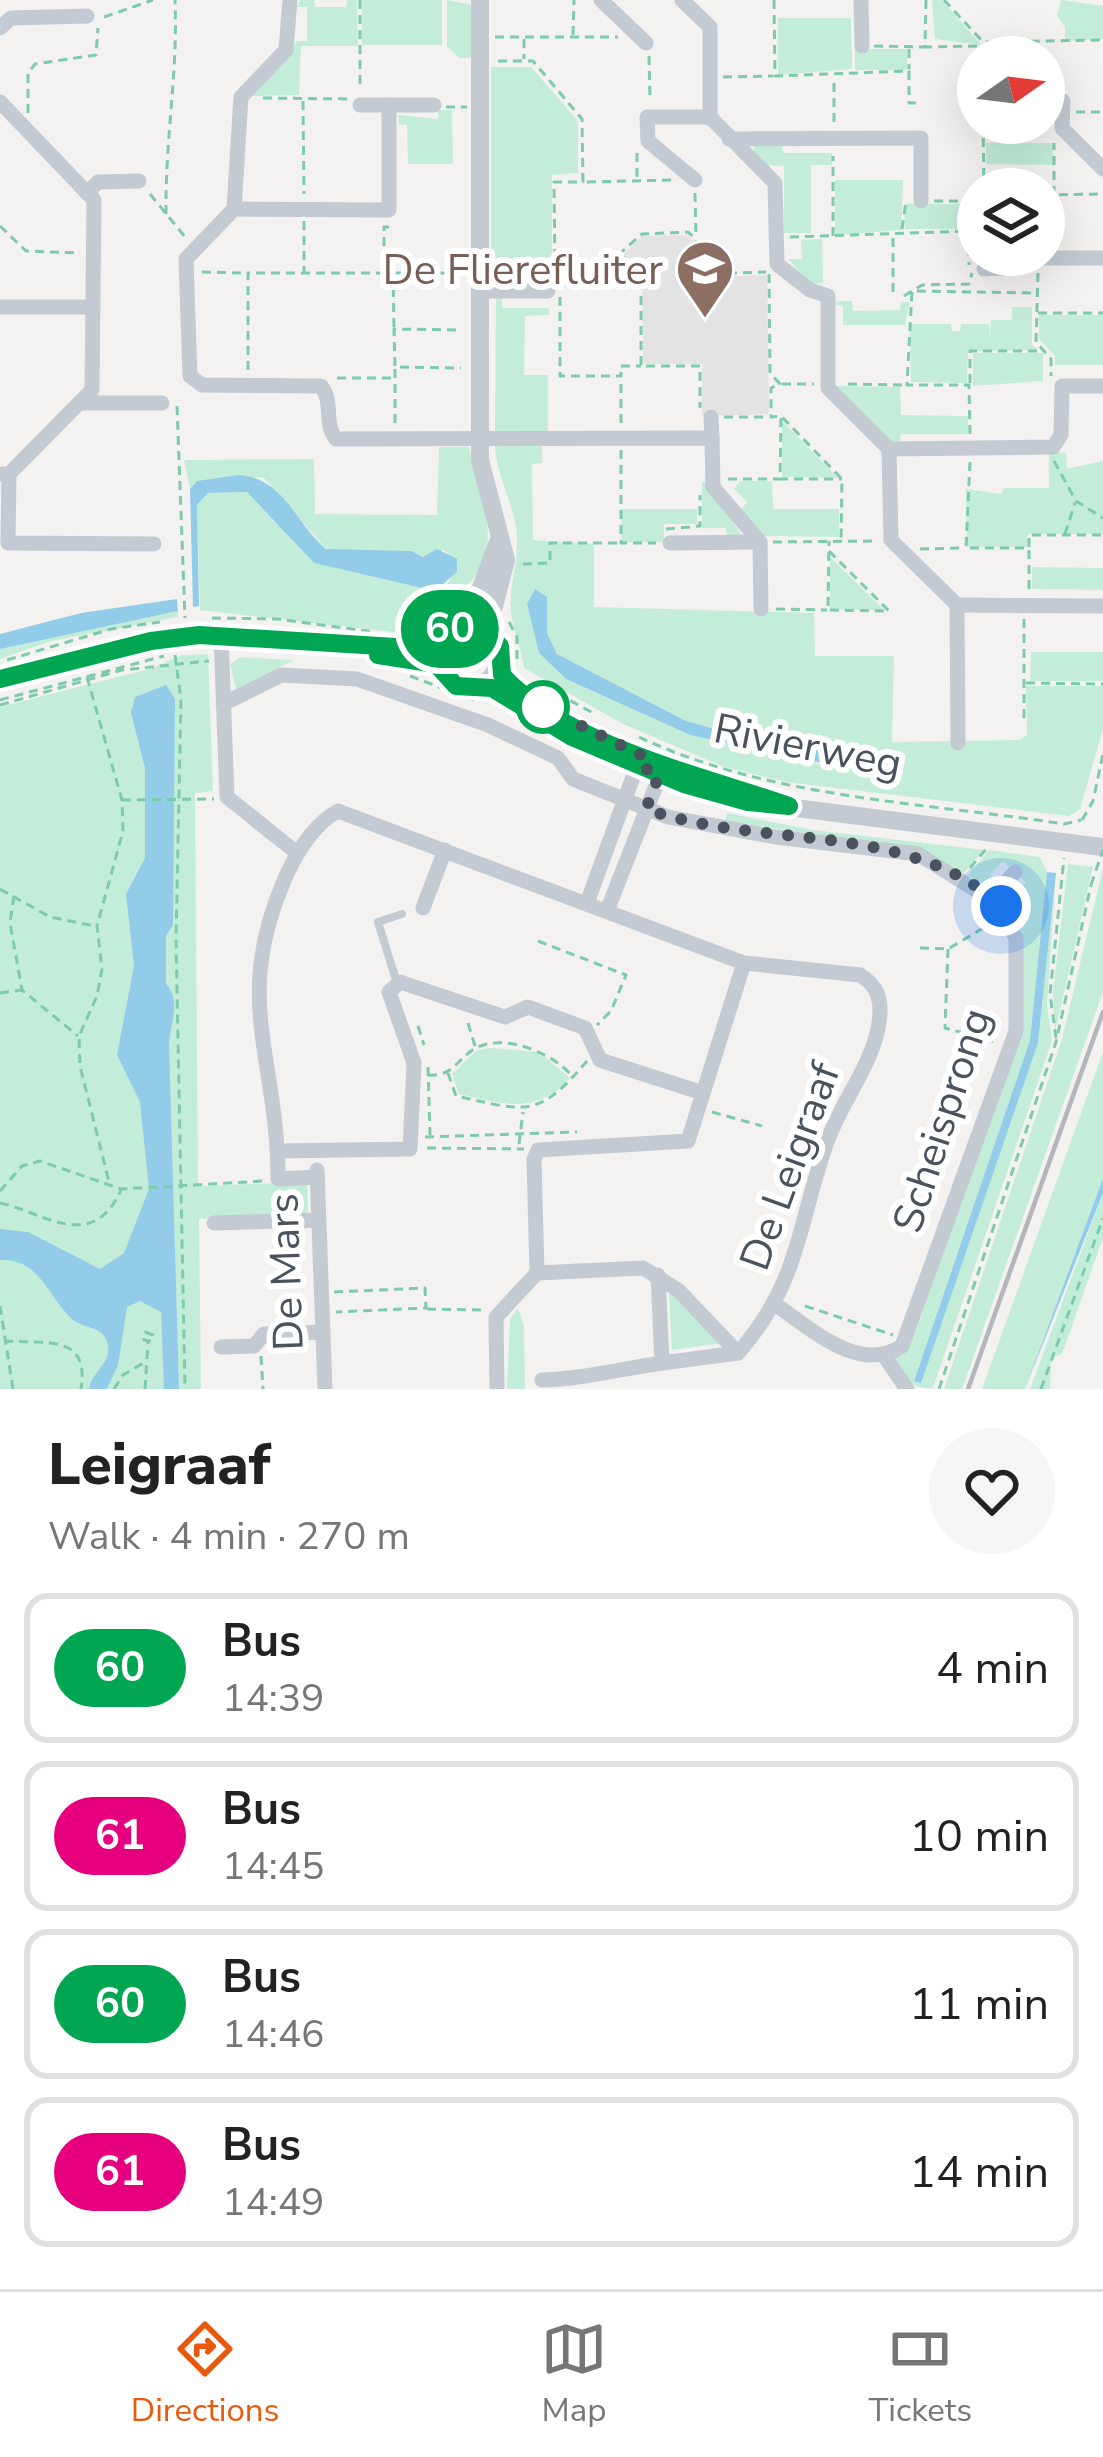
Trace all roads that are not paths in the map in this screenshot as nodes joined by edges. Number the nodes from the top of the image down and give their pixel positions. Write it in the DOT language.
graph roads {
  1 [pos="290,0"];
  2 [pos="479,0"];
  3 [pos="601,0"];
  4 [pos="683,0"];
  5 [pos="861,0"];
  6 [pos="87,16"];
  7 [pos="0,28"];
  8 [pos="644,40"];
  9 [pos="862,46"];
  10 [pos="0,102"];
  11 [pos="434,104"];
  12 [pos="360,105"];
  13 [pos="389,105"];
  14 [pos="710,117"];
  15 [pos="1065,124"];
  16 [pos="729,139"];
  17 [pos="1103,169"];
  18 [pos="694,180"];
  19 [pos="139,182"];
  20 [pos="87,193"];
  21 [pos="921,201"];
  22 [pos="234,209"];
  23 [pos="1065,257"];
  24 [pos="1103,257"];
  25 [pos="480,291"];
  26 [pos="548,291"];
  27 [pos="0,307"];
  28 [pos="93,307"];
  29 [pos="1103,386"];
  30 [pos="82,403"];
  31 [pos="162,403"];
  32 [pos="712,417"];
  33 [pos="480,436"];
  34 [pos="712,438"];
  35 [pos="889,449"];
  36 [pos="4,474"];
  37 [pos="499,525"];
  38 [pos="760,542"];
  39 [pos="670,543"];
  40 [pos="154,544"];
  41 [pos="957,605"];
  42 [pos="1103,606"];
  43 [pos="761,609"];
  44 [pos="468,622"];
  45 [pos="488,629"];
  46 [pos="221,635"];
  47 [pos="438,643"];
  48 [pos="341,646"];
  49 [pos="498,668"];
  50 [pos="431,673"];
  51 [pos="0,680"];
  52 [pos="480,693"];
  53 [pos="223,704"];
  54 [pos="958,742"];
  55 [pos="639,760"];
  56 [pos="662,770"];
  57 [pos="624,800"];
  58 [pos="646,809"];
  59 [pos="1103,848"];
  60 [pos="445,850"];
  61 [pos="297,853"];
  62 [pos="1015,872"];
  63 [pos="992,897"];
  64 [pos="579,901"];
  65 [pos="423,908"];
  66 [pos="607,911"];
  67 [pos="402,914"];
  68 [pos="744,963"];
  69 [pos="397,985"];
  70 [pos="701,1101"];
  71 [pos="278,1151"];
  72 [pos="316,1152"];
  73 [pos="317,1177"];
  74 [pos="319,1220"];
  75 [pos="214,1223"];
  76 [pos="537,1273"];
  77 [pos="658,1275"];
  78 [pos="778,1302"];
  79 [pos="323,1332"];
  80 [pos="221,1347"];
  81 [pos="738,1353"];
  82 [pos="885,1358"];
  83 [pos="662,1364"];
  84 [pos="542,1380"];
  85 [pos="325,1389"];
  86 [pos="497,1389"];
  87 [pos="907,1389"];
  1 -- 22 [label="street"];
  2 -- 25 [label="street"];
  3 -- 8 [label="street"];
  4 -- 14 [label="street"];
  5 -- 9 [label="street"];
  6 -- 7 [label="street"];
  10 -- 20 [label="street"];
  11 -- 13 [label="street"];
  12 -- 13 [label="street"];
  13 -- 22 [label="street"];
  14 -- 16 [label="street"];
  14 -- 18 [label="street"];
  15 -- 17 [label="street"];
  16 -- 21 [label="street"];
  16 -- 35 [label="street"];
  19 -- 20 [label="street"];
  20 -- 28 [label="street"];
  22 -- 33 [label="street"];
  23 -- 24 [label="street"];
  25 -- 26 [label="street"];
  25 -- 33 [label="street"];
  27 -- 28 [label="street"];
  28 -- 30 [label="street"];
  29 -- 35 [label="street"];
  30 -- 31 [label="street"];
  30 -- 36 [label="street"];
  32 -- 34 [label="street"];
  33 -- 34 [label="street"];
  33 -- 37 [label="street"];
  34 -- 38 [label="street"];
  35 -- 41 [label="street"];
  36 -- 40 [label="street"];
  37 -- 44 [label="street"];
  37 -- 45 [label="street"];
  38 -- 39 [label="street"];
  38 -- 43 [label="street"];
  41 -- 42 [label="street"];
  41 -- 54 [label="street"];
  44 -- 45 [label="street"];
  44 -- 47 [label="street"];
  45 -- 49 [label="street"];
  46 -- 48 [label="street"];
  46 -- 51 [label="street"];
  46 -- 53 [label="street"];
  47 -- 48 [label="street"];
  47 -- 50 [label="street"];
  48 -- 50 [label="street"];
  49 -- 52 [label="street"];
  49 -- 55 [label="street, Rivierweg"];
  50 -- 52 [label="street, Rivierweg"];
  52 -- 55 [label="street, Rivierweg"];
  53 -- 57 [label="street"];
  53 -- 61 [label="street"];
  55 -- 56 [label="street, Rivierweg"];
  55 -- 57 [label="street"];
  56 -- 58 [label="street"];
  56 -- 59 [label="street, Rivierweg"];
  57 -- 58 [label="street"];
  57 -- 64 [label="street"];
  58 -- 63 [label="street"];
  58 -- 66 [label="street"];
  60 -- 61 [label="street, De Leigraaf"];
  60 -- 64 [label="street, De Leigraaf"];
  60 -- 65 [label="street"];
  61 -- 71 [label="street"];
  62 -- 63 [label="street"];
  63 -- 82 [label="street, Scheisprong"];
  64 -- 66 [label="street, De Leigraaf"];
  66 -- 68 [label="street, De Leigraaf"];
  67 -- 69 [label="lane"];
  68 -- 70 [label="street"];
  68 -- 78 [label="street, De Leigraaf"];
  69 -- 70 [label="street"];
  69 -- 72 [label="street"];
  70 -- 76 [label="street"];
  71 -- 72 [label="street"];
  71 -- 73 [label="street"];
  72 -- 73 [label="street, De Mars"];
  73 -- 74 [label="street, De Mars"];
  74 -- 75 [label="street"];
  74 -- 79 [label="street, De Mars"];
  76 -- 77 [label="street"];
  76 -- 86 [label="street"];
  77 -- 81 [label="street, De Leigraaf"];
  77 -- 83 [label="street"];
  78 -- 81 [label="street, De Leigraaf"];
  78 -- 82 [label="street"];
  79 -- 80 [label="street"];
  79 -- 85 [label="street, De Mars"];
  81 -- 83 [label="street"];
  82 -- 87 [label="street"];
  83 -- 84 [label="street"];
}
